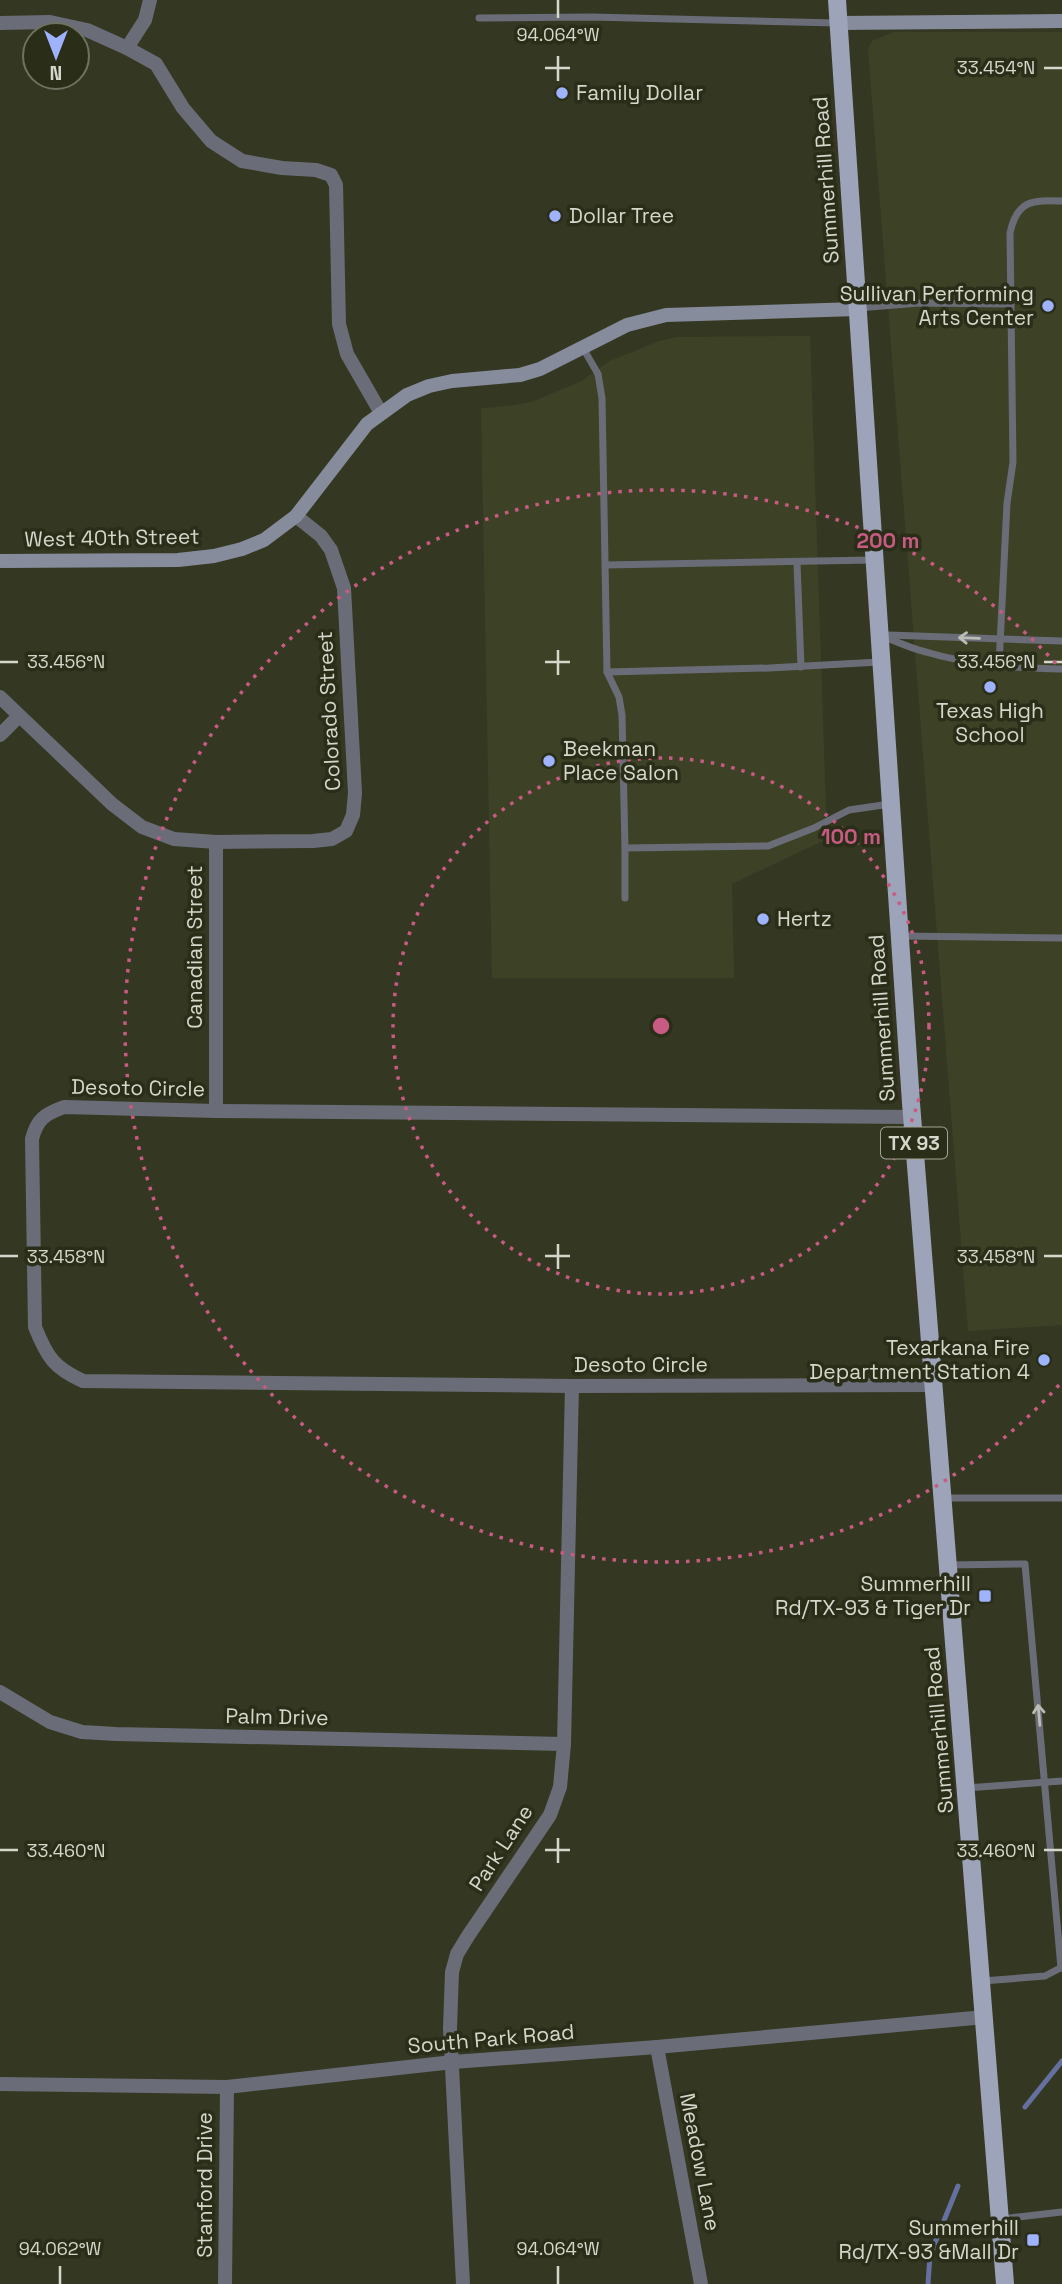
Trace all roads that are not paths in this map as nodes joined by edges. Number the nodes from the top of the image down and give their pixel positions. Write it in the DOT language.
graph roads {
  1 [pos="150,0"];
  2 [pos="837,0"];
  3 [pos="479,18"];
  4 [pos="1062,21"];
  5 [pos="0,23"];
  6 [pos="838,23"];
  7 [pos="127,48"];
  8 [pos="1062,201"];
  9 [pos="1011,303"];
  10 [pos="857,309"];
  11 [pos="583,348"];
  12 [pos="381,413"];
  13 [pos="296,516"];
  14 [pos="874,560"];
  15 [pos="0,561"];
  16 [pos="797,563"];
  17 [pos="606,565"];
  18 [pos="879,635"];
  19 [pos="1000,639"];
  20 [pos="1062,641"];
  21 [pos="881,662"];
  22 [pos="999,665"];
  23 [pos="801,667"];
  24 [pos="1062,669"];
  25 [pos="607,672"];
  26 [pos="0,697"];
  27 [pos="18,717"];
  28 [pos="0,735"];
  29 [pos="891,804"];
  30 [pos="216,842"];
  31 [pos="625,848"];
  32 [pos="625,898"];
  33 [pos="900,936"];
  34 [pos="1062,938"];
  35 [pos="216,1111"];
  36 [pos="912,1117"];
  37 [pos="932,1385"];
  38 [pos="572,1386"];
  39 [pos="942,1498"];
  40 [pos="1062,1498"];
  41 [pos="948,1565"];
  42 [pos="0,1692"];
  43 [pos="564,1744"];
  44 [pos="1062,1781"];
  45 [pos="1046,1782"];
  46 [pos="966,1788"];
  47 [pos="1061,1967"];
  48 [pos="982,1981"];
  49 [pos="985,2017"];
  50 [pos="657,2047"];
  51 [pos="453,2062"];
  52 [pos="0,2084"];
  53 [pos="226,2087"];
  54 [pos="1062,2212"];
  55 [pos="1000,2219"];
  56 [pos="225,2284"];
  57 [pos="463,2284"];
  58 [pos="701,2284"];
  59 [pos="1005,2284"];
  1 -- 7 [label="street"];
  2 -- 6 [label="main road, Summerhill Road / TX 93"];
  3 -- 6 [label="lane"];
  4 -- 6 [label="street"];
  5 -- 7 [label="street"];
  6 -- 10 [label="main road, Summerhill Road / TX 93"];
  7 -- 12 [label="street"];
  8 -- 9 [label="lane"];
  9 -- 10 [label="lane"];
  9 -- 19 [label="lane"];
  10 -- 11 [label="street, West 40th Street"];
  10 -- 14 [label="main road, Summerhill Road / TX 93"];
  11 -- 12 [label="street, West 40th Street"];
  11 -- 17 [label="lane"];
  12 -- 13 [label="street, West 40th Street"];
  13 -- 15 [label="street, West 40th Street"];
  13 -- 30 [label="street, Colorado Street"];
  14 -- 16 [label="lane"];
  14 -- 18 [label="main road, Summerhill Road / TX 93"];
  16 -- 17 [label="lane"];
  16 -- 23 [label="lane"];
  17 -- 25 [label="lane"];
  19 -- 18 [label="lane, one-way"];
  18 -- 21 [label="main road, Summerhill Road / TX 93"];
  18 -- 22 [label="lane"];
  19 -- 20 [label="lane"];
  19 -- 22 [label="lane"];
  21 -- 23 [label="lane"];
  21 -- 29 [label="main road, Summerhill Road / TX 93"];
  22 -- 24 [label="lane"];
  23 -- 25 [label="lane"];
  25 -- 31 [label="lane"];
  26 -- 27 [label="street, Canadian Street"];
  27 -- 28 [label="street"];
  27 -- 30 [label="street, Canadian Street"];
  29 -- 31 [label="lane"];
  29 -- 33 [label="main road, Summerhill Road / TX 93"];
  30 -- 35 [label="street, Canadian Street"];
  31 -- 32 [label="lane"];
  33 -- 34 [label="lane"];
  33 -- 36 [label="main road, Summerhill Road / TX 93"];
  35 -- 36 [label="street, Desoto Circle"];
  35 -- 38 [label="street, Desoto Circle"];
  36 -- 37 [label="main road, Summerhill Road / TX 93"];
  37 -- 38 [label="street, Desoto Circle"];
  37 -- 39 [label="main road, Summerhill Road / TX 93"];
  38 -- 43 [label="street, Park Lane"];
  39 -- 40 [label="lane"];
  39 -- 41 [label="main road, Summerhill Road / TX 93"];
  45 -- 41 [label="lane, one-way"];
  41 -- 46 [label="main road, Summerhill Road / TX 93"];
  42 -- 43 [label="street, Palm Drive"];
  43 -- 51 [label="street, Park Lane"];
  44 -- 45 [label="lane"];
  45 -- 46 [label="lane"];
  45 -- 47 [label="lane"];
  46 -- 48 [label="main road, Summerhill Road / TX 93"];
  47 -- 48 [label="lane"];
  48 -- 49 [label="main road, Summerhill Road / TX 93"];
  49 -- 50 [label="street, South Park Road"];
  49 -- 55 [label="main road, Summerhill Road / TX 93"];
  50 -- 51 [label="street, South Park Road"];
  50 -- 58 [label="street, Meadow Lane"];
  51 -- 53 [label="street, South Park Road"];
  51 -- 57 [label="street, Park Lane"];
  52 -- 53 [label="street, South Park Road"];
  53 -- 56 [label="street, Stanford Drive"];
  54 -- 55 [label="lane"];
  55 -- 59 [label="main road, Summerhill Road / TX 93"];
}
